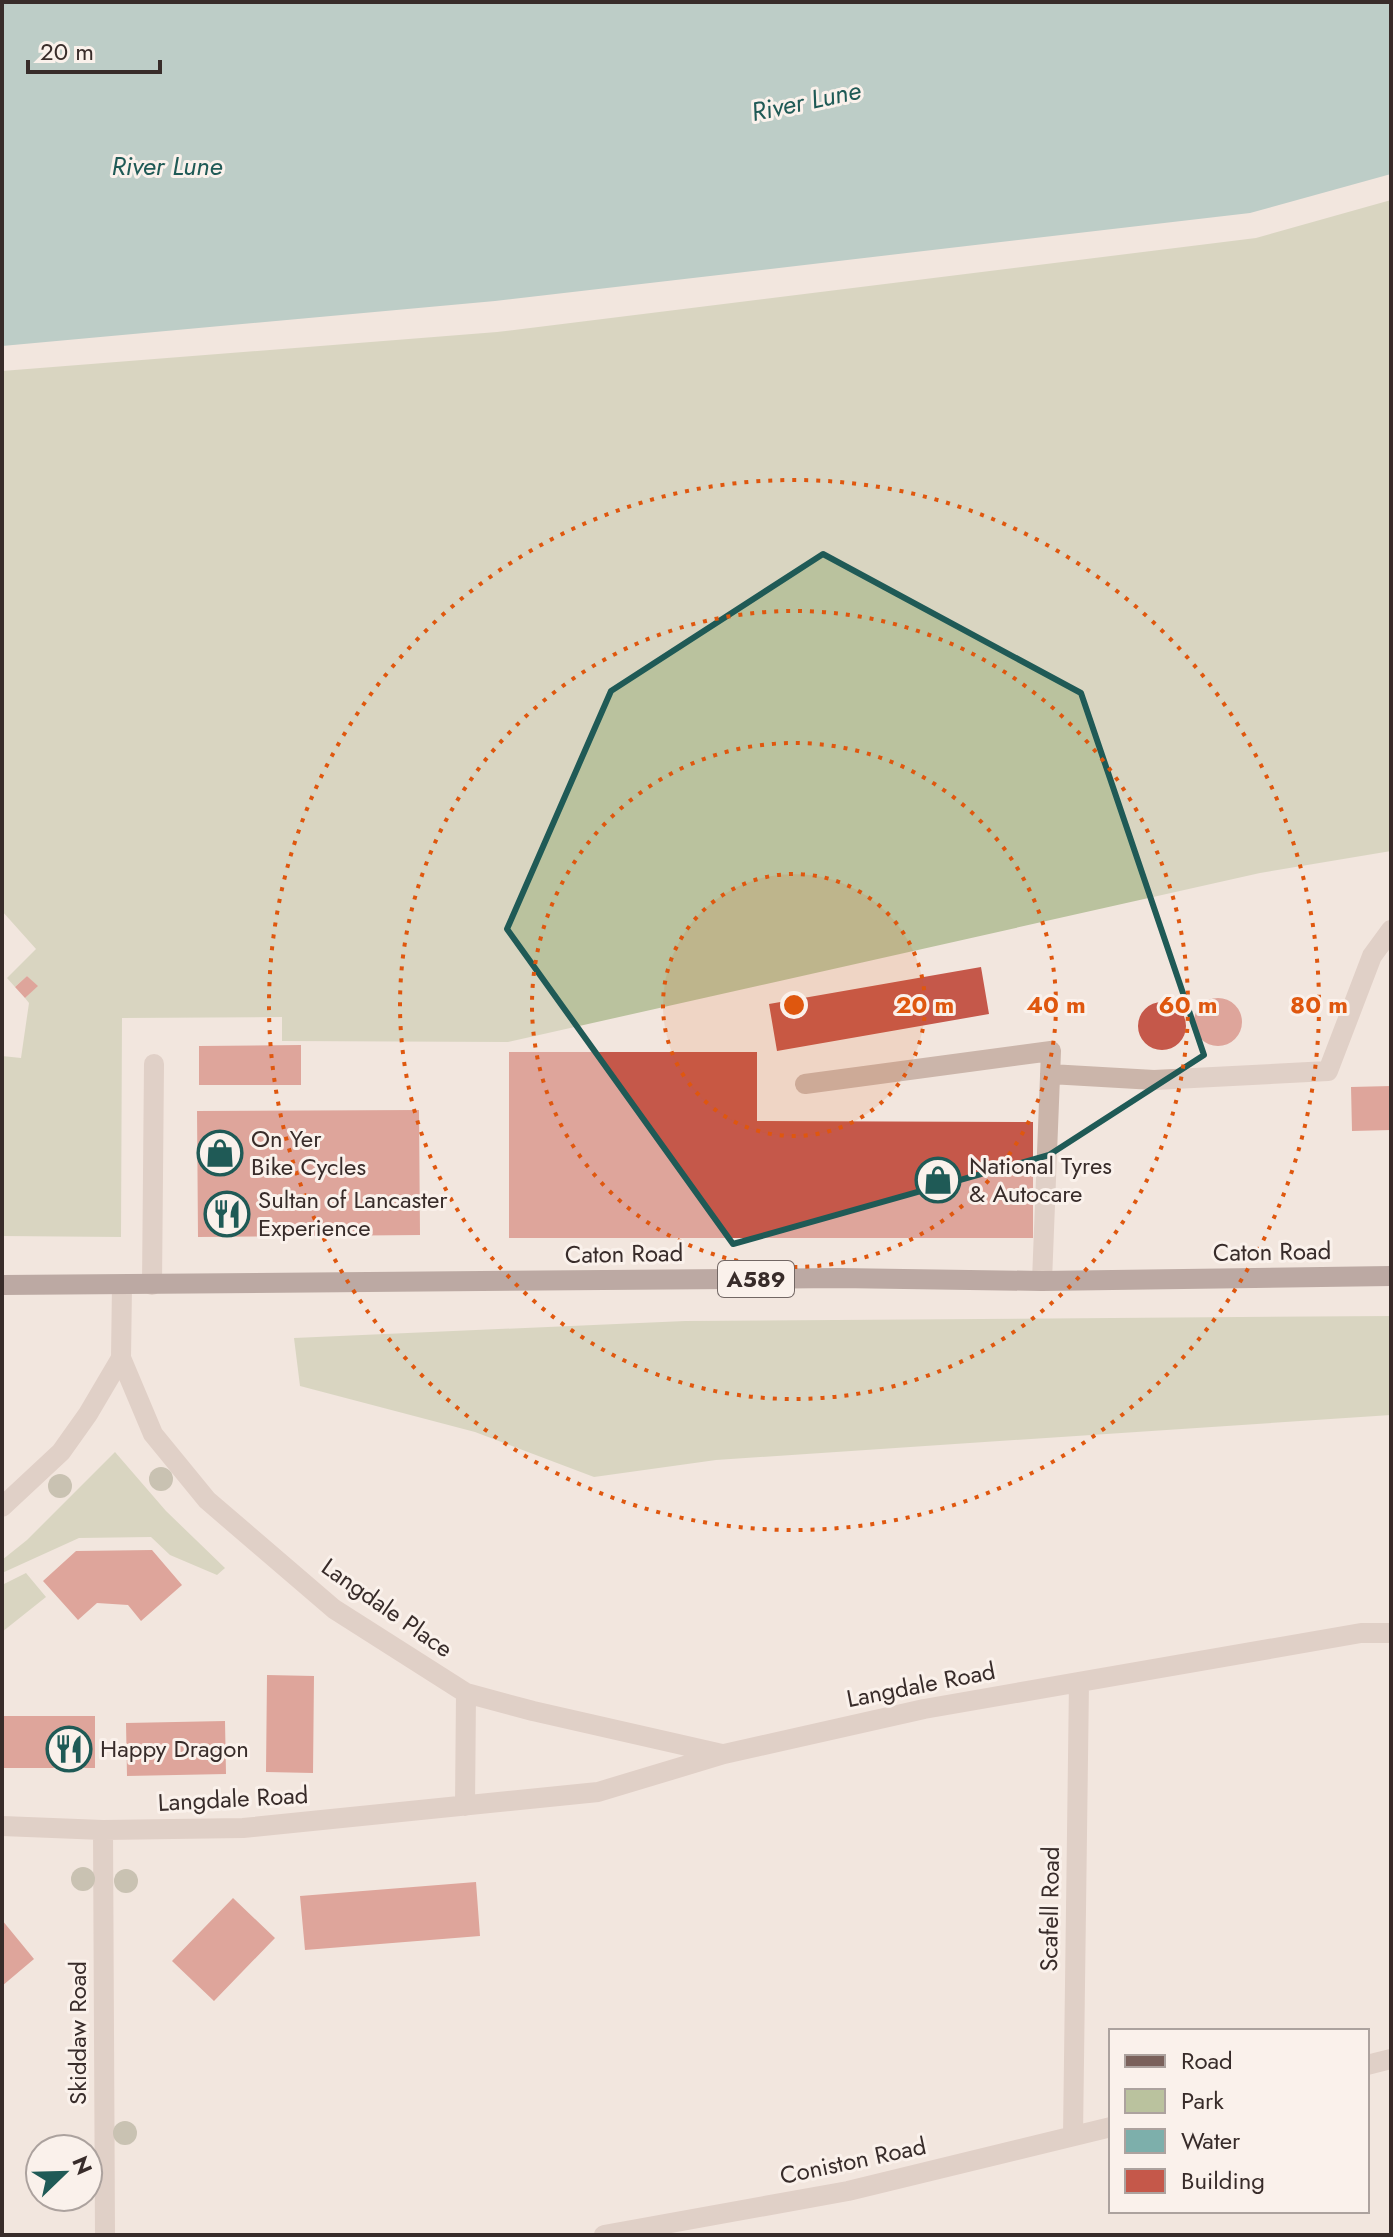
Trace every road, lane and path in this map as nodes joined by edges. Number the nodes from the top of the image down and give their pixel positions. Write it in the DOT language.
graph roads {
  1 [pos="1391,930"];
  2 [pos="154,1064"];
  3 [pos="1050,1074"];
  4 [pos="805,1084"];
  5 [pos="1391,1276"];
  6 [pos="1042,1281"];
  7 [pos="2,1285"];
  8 [pos="122,1285"];
  9 [pos="152,1285"];
  10 [pos="121,1358"];
  11 [pos="2,1507"];
  12 [pos="1391,1633"];
  13 [pos="1079,1682"];
  14 [pos="466,1693"];
  15 [pos="724,1754"];
  16 [pos="465,1806"];
  17 [pos="2,1826"];
  18 [pos="103,1830"];
  19 [pos="1391,2059"];
  20 [pos="1369,2064"];
  21 [pos="1109,2127"];
  22 [pos="1073,2136"];
  23 [pos="105,2235"];
  24 [pos="604,2235"];
  1 -- 3 [label="street"];
  2 -- 9 [label="street"];
  3 -- 4 [label="street"];
  3 -- 6 [label="street"];
  5 -- 6 [label="main road, Caton Road / A589"];
  6 -- 9 [label="main road, Caton Road / A589"];
  7 -- 8 [label="main road, Caton Road / A589"];
  8 -- 9 [label="main road, Caton Road / A589"];
  8 -- 10 [label="street, Langdale Place"];
  10 -- 11 [label="street, Langdale Place"];
  10 -- 14 [label="street, Langdale Place"];
  12 -- 13 [label="street, Langdale Road"];
  13 -- 15 [label="street, Langdale Road"];
  13 -- 22 [label="street, Scafell Road"];
  14 -- 15 [label="street, Langdale Place"];
  14 -- 16 [label="street"];
  15 -- 16 [label="street, Langdale Road"];
  16 -- 18 [label="street, Langdale Road"];
  17 -- 18 [label="street, Langdale Road"];
  18 -- 23 [label="street, Skiddaw Road"];
  19 -- 20 [label="street"];
  21 -- 22 [label="street, Coniston Road"];
  22 -- 24 [label="street, Coniston Road"];
}
